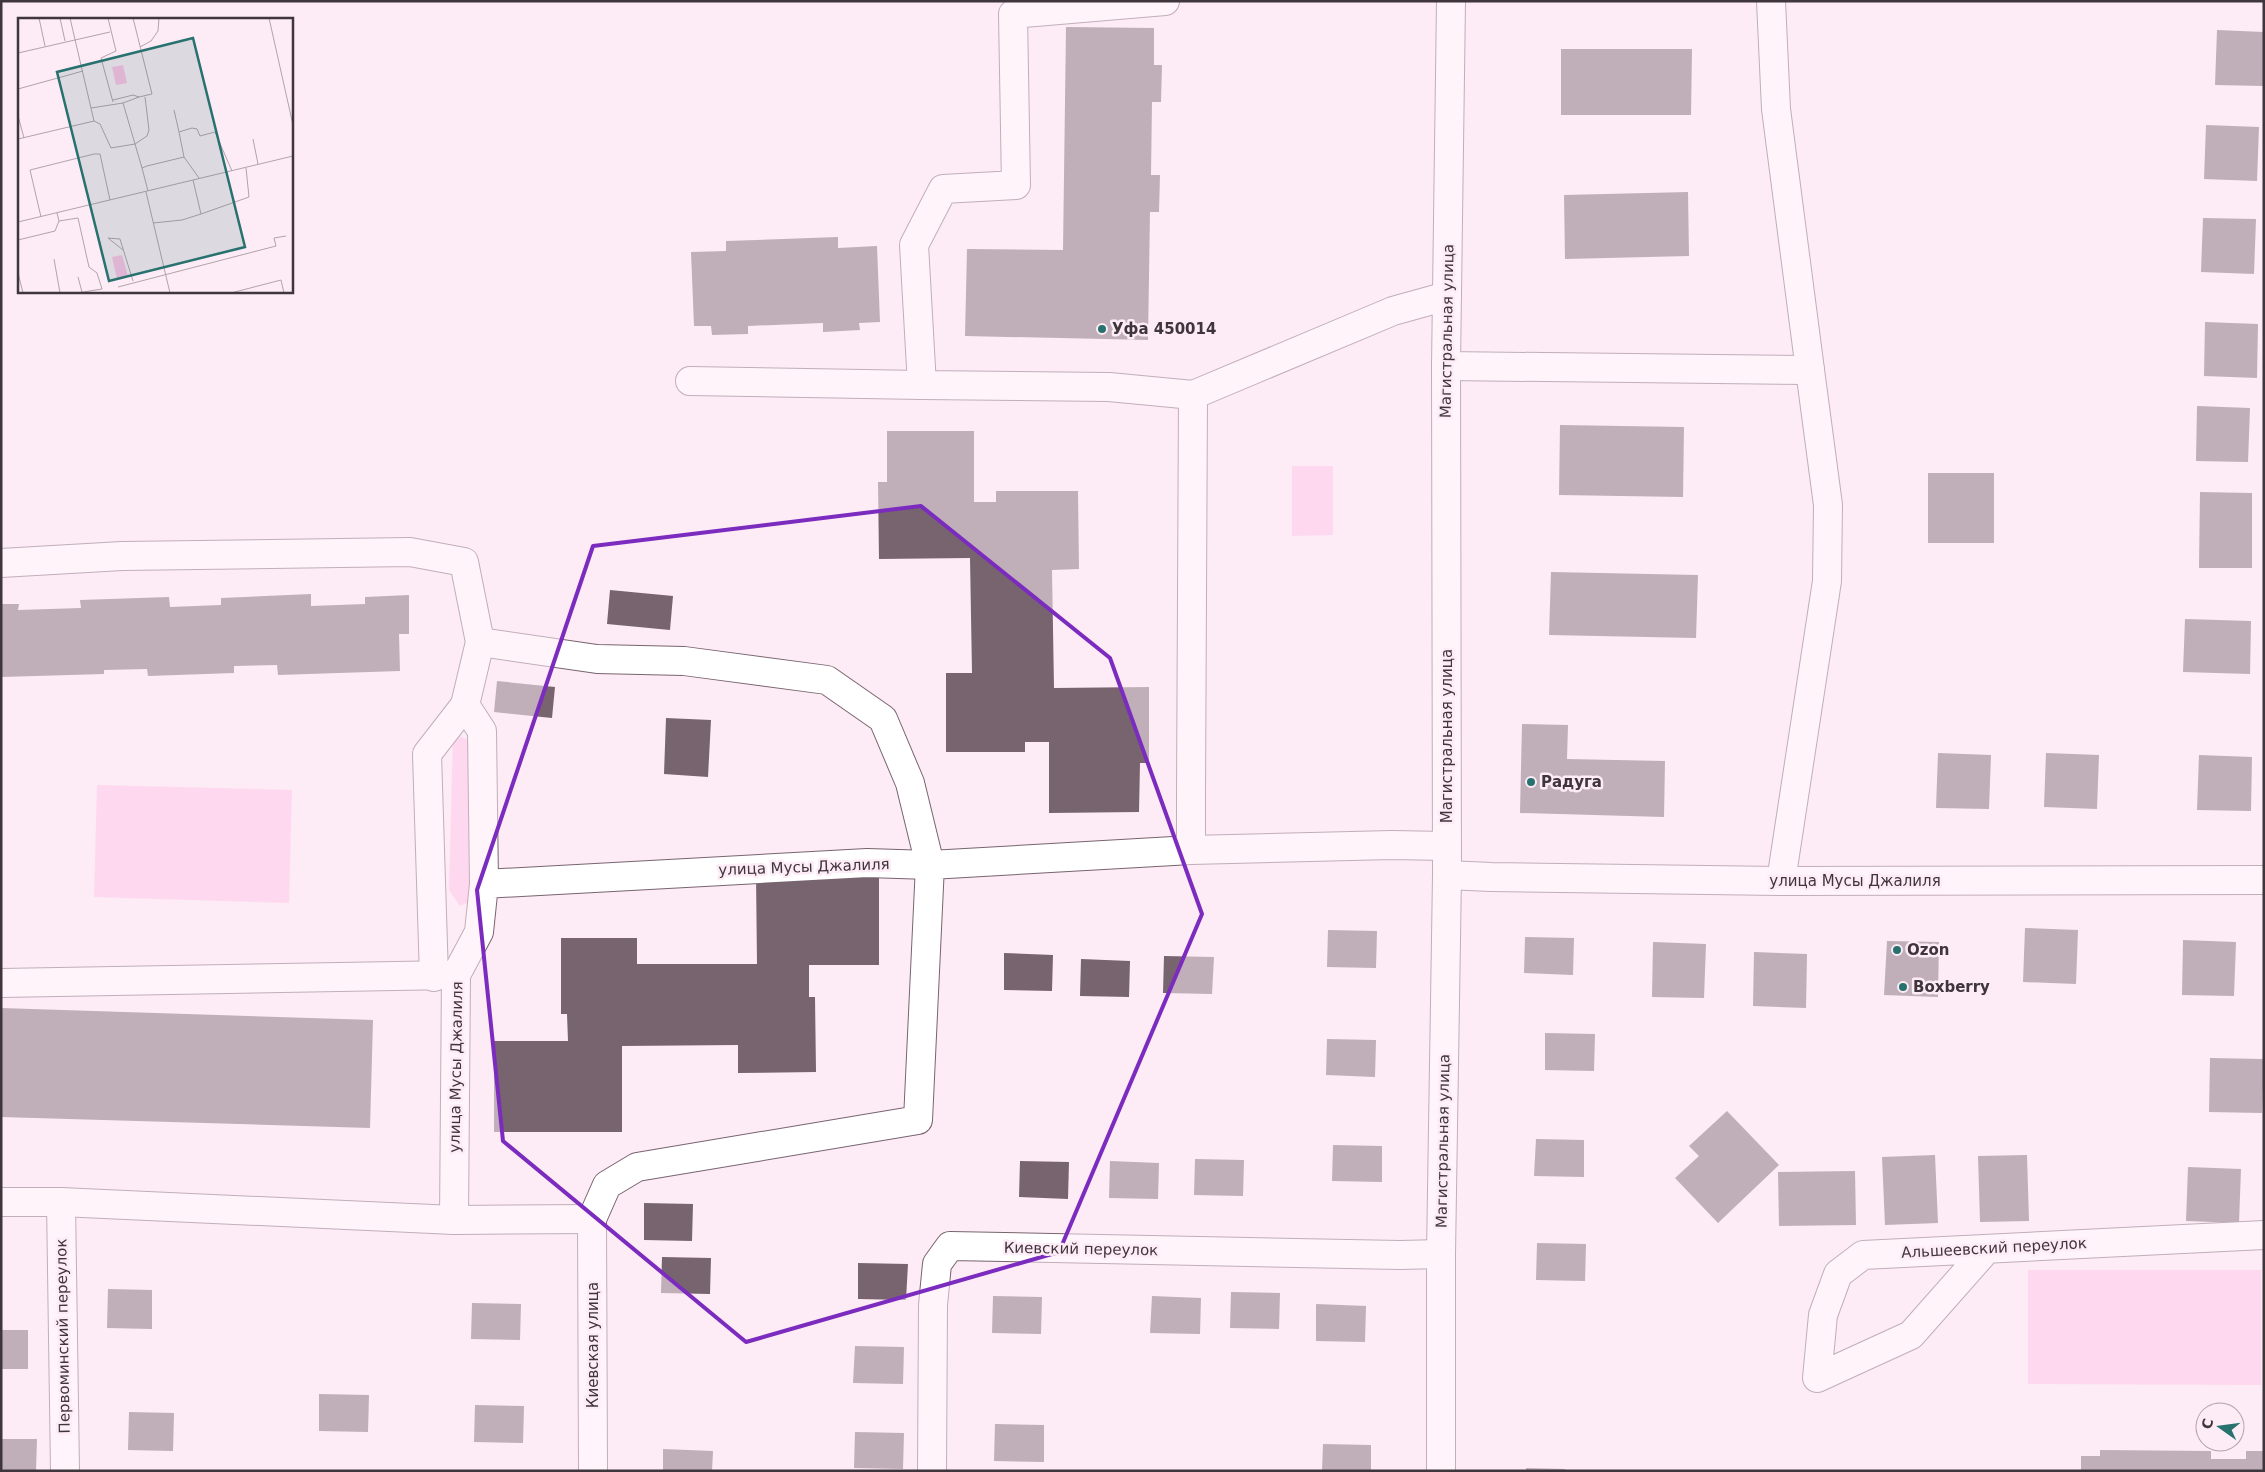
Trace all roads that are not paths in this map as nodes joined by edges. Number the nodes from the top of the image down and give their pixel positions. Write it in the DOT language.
graph roads {
  1 [pos="1165,1"];
  2 [pos="1451,1"];
  3 [pos="1771,1"];
  4 [pos="1447,296"];
  5 [pos="1446,366"];
  6 [pos="1810,370"];
  7 [pos="690,381"];
  8 [pos="922,384"];
  9 [pos="1193,395"];
  10 [pos="1,562"];
  11 [pos="480,642"];
  12 [pos="465,704"];
  13 [pos="1446,846"];
  14 [pos="1191,850"];
  15 [pos="930,864"];
  16 [pos="1447,875"];
  17 [pos="2264,880"];
  18 [pos="1781,881"];
  19 [pos="484,884"];
  20 [pos="445,976"];
  21 [pos="1,983"];
  22 [pos="1,1202"];
  23 [pos="61,1202"];
  24 [pos="592,1219"];
  25 [pos="454,1220"];
  26 [pos="2264,1235"];
  27 [pos="1987,1249"];
  28 [pos="1441,1254"];
  29 [pos="65,1471"];
  30 [pos="593,1471"];
  31 [pos="932,1471"];
  32 [pos="1441,1471"];
  1 -- 8 [label="street"];
  2 -- 4 [label="street, Магистральная улица"];
  3 -- 6 [label="street"];
  4 -- 5 [label="street, Магистральная улица"];
  4 -- 9 [label="street"];
  5 -- 6 [label="street"];
  5 -- 13 [label="street, Магистральная улица"];
  6 -- 18 [label="street"];
  7 -- 8 [label="street"];
  8 -- 9 [label="street"];
  9 -- 14 [label="street"];
  10 -- 11 [label="street"];
  11 -- 12 [label="street"];
  11 -- 15 [label="street"];
  12 -- 19 [label="street"];
  12 -- 20 [label="street"];
  13 -- 14 [label="street, улица Мусы Джалиля"];
  13 -- 16 [label="street, Магистральная улица"];
  14 -- 15 [label="street, улица Мусы Джалиля"];
  15 -- 19 [label="street, улица Мусы Джалиля"];
  15 -- 24 [label="street"];
  16 -- 18 [label="street, улица Мусы Джалиля"];
  16 -- 28 [label="street, Магистральная улица"];
  17 -- 18 [label="street, улица Мусы Джалиля"];
  19 -- 20 [label="street, улица Мусы Джалиля"];
  20 -- 21 [label="street"];
  20 -- 25 [label="street, улица Мусы Джалиля"];
  22 -- 23 [label="street"];
  23 -- 25 [label="street"];
  23 -- 29 [label="street, Первоминский переулок"];
  24 -- 25 [label="street"];
  24 -- 30 [label="street, Киевская улица"];
  26 -- 27 [label="street, Альшеевский переулок"];
  27 -- 27 [label="street, Альшеевский переулок"];
  28 -- 31 [label="street, Киевский переулок"];
  28 -- 32 [label="street, Магистральная улица"];
}
